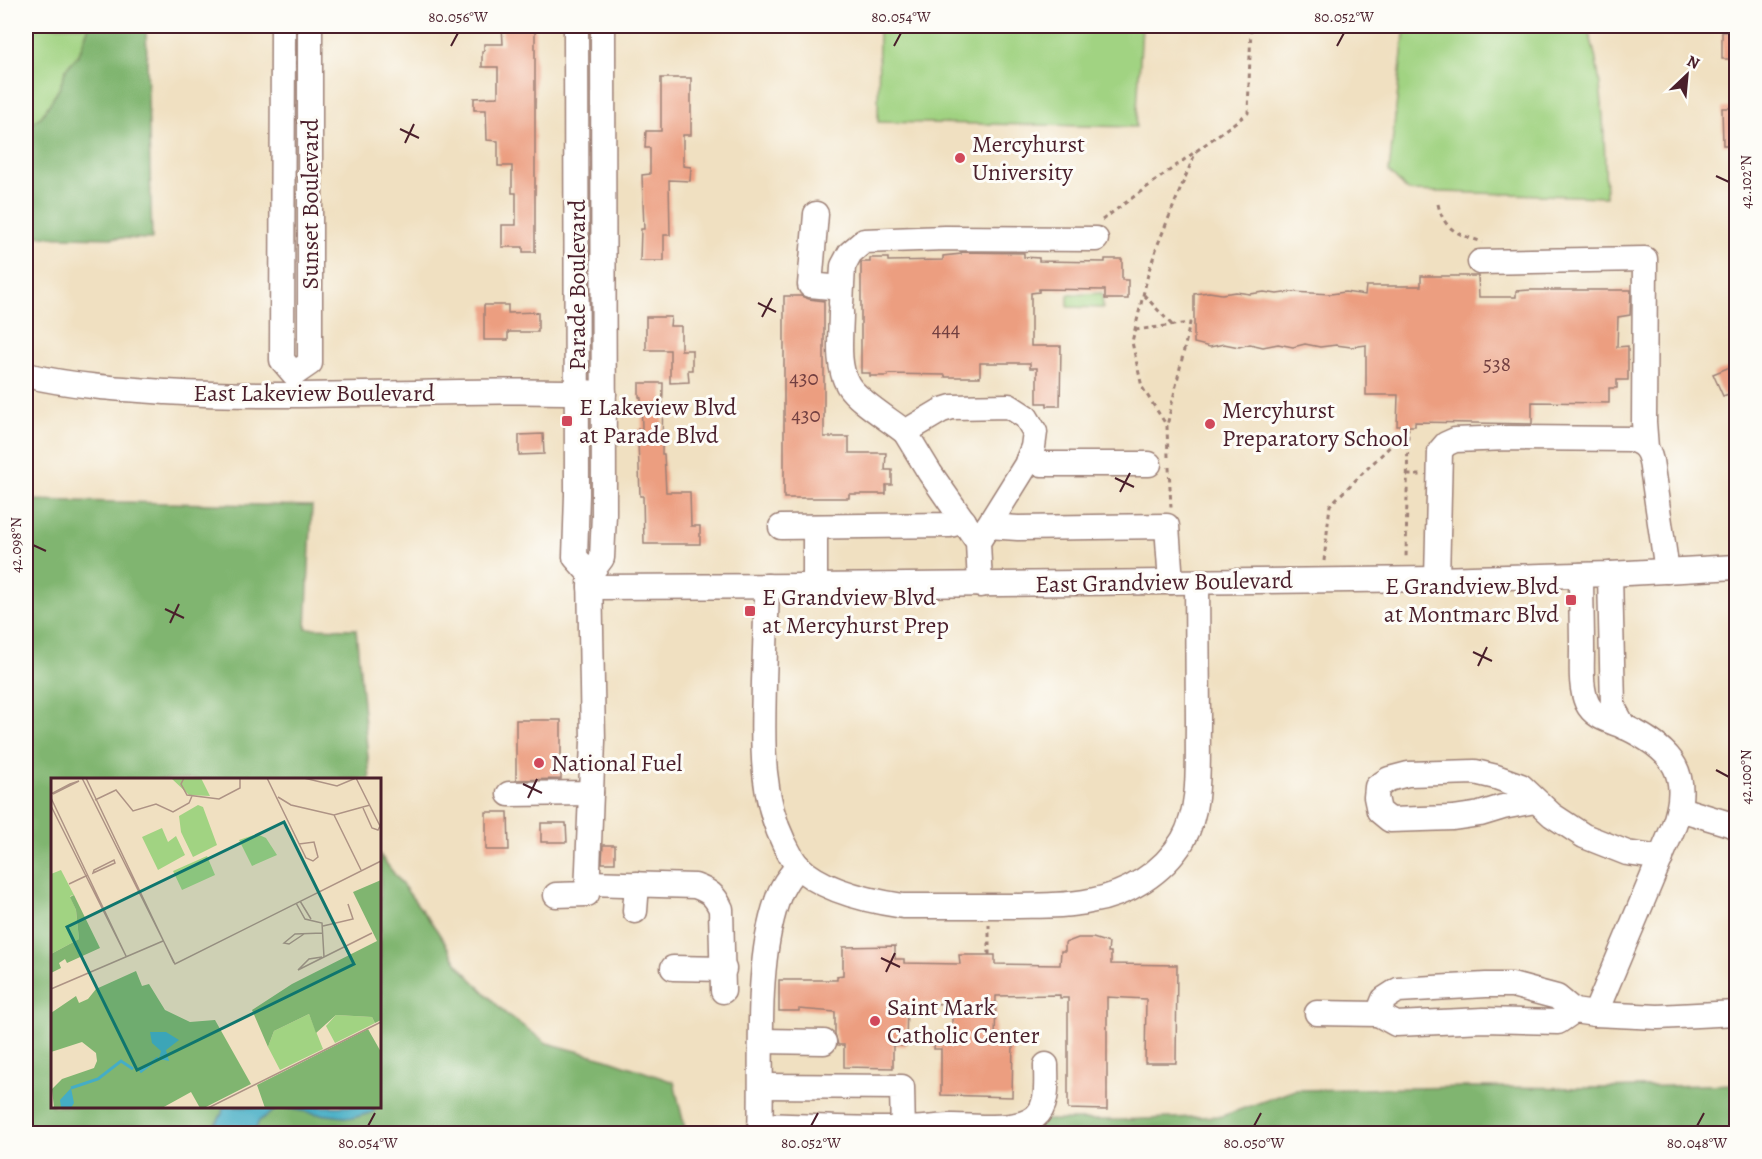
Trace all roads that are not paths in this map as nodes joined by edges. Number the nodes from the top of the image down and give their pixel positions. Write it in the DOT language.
graph roads {
  1 [pos="283,26"];
  2 [pos="310,26"];
  3 [pos="576,26"];
  4 [pos="603,26"];
  5 [pos="816,214"];
  6 [pos="1099,229"];
  7 [pos="1484,252"];
  8 [pos="841,301"];
  9 [pos="26,375"];
  10 [pos="293,384"];
  11 [pos="577,392"];
  12 [pos="604,393"];
  13 [pos="905,432"];
  14 [pos="1646,448"];
  15 [pos="1028,460"];
  16 [pos="1149,464"];
  17 [pos="964,521"];
  18 [pos="781,527"];
  19 [pos="815,527"];
  20 [pos="983,534"];
  21 [pos="1737,567"];
  22 [pos="1667,571"];
  23 [pos="1610,574"];
  24 [pos="1581,575"];
  25 [pos="1437,579"];
  26 [pos="590,581"];
  27 [pos="1171,582"];
  28 [pos="1197,582"];
  29 [pos="980,585"];
  30 [pos="766,586"];
  31 [pos="814,586"];
  32 [pos="1624,727"];
  33 [pos="521,789"];
  34 [pos="591,793"];
  35 [pos="1535,801"];
  36 [pos="1680,809"];
  37 [pos="1737,826"];
  38 [pos="1661,858"];
  39 [pos="798,866"];
  40 [pos="588,883"];
  41 [pos="637,884"];
  42 [pos="556,895"];
  43 [pos="635,911"];
  44 [pos="674,968"];
  45 [pos="1317,1013"];
  46 [pos="1584,1013"];
  47 [pos="1737,1013"];
  48 [pos="1378,1014"];
  49 [pos="762,1041"];
  50 [pos="824,1042"];
  51 [pos="1046,1065"];
  52 [pos="762,1086"];
  53 [pos="761,1129"];
  54 [pos="903,1131"];
  55 [pos="928,1131"];
  1 -- 10 [label="street, Sunset Boulevard"];
  2 -- 10 [label="street, Sunset Boulevard"];
  3 -- 11 [label="street, Parade Boulevard"];
  4 -- 12 [label="street, Parade Boulevard"];
  5 -- 8 [label="street"];
  6 -- 8 [label="street"];
  7 -- 14 [label="street"];
  8 -- 13 [label="street"];
  9 -- 10 [label="street, East Lakeview Boulevard"];
  10 -- 11 [label="street, East Lakeview Boulevard"];
  11 -- 12 [label="street, East Lakeview Boulevard"];
  11 -- 26 [label="street, Parade Boulevard"];
  12 -- 26 [label="street, Parade Boulevard"];
  13 -- 15 [label="street"];
  13 -- 17 [label="street"];
  14 -- 22 [label="street"];
  14 -- 25 [label="street"];
  15 -- 16 [label="street"];
  15 -- 20 [label="street"];
  17 -- 19 [label="street"];
  17 -- 20 [label="street"];
  18 -- 19 [label="street"];
  19 -- 31 [label="street"];
  20 -- 27 [label="street"];
  20 -- 29 [label="street"];
  21 -- 22 [label="street, East Grandview Boulevard"];
  22 -- 23 [label="street, East Grandview Boulevard"];
  23 -- 24 [label="street, East Grandview Boulevard"];
  23 -- 32 [label="street"];
  24 -- 25 [label="street, East Grandview Boulevard"];
  24 -- 32 [label="street"];
  25 -- 28 [label="street, East Grandview Boulevard"];
  26 -- 30 [label="street, East Grandview Boulevard"];
  26 -- 34 [label="street"];
  27 -- 28 [label="street, East Grandview Boulevard"];
  27 -- 29 [label="street, East Grandview Boulevard"];
  28 -- 39 [label="street"];
  29 -- 31 [label="street, East Grandview Boulevard"];
  30 -- 31 [label="street, East Grandview Boulevard"];
  30 -- 39 [label="street"];
  32 -- 36 [label="street"];
  33 -- 34 [label="street"];
  34 -- 40 [label="street"];
  35 -- 35 [label="street"];
  35 -- 38 [label="street"];
  36 -- 37 [label="street"];
  36 -- 38 [label="street"];
  38 -- 46 [label="street"];
  39 -- 49 [label="street"];
  40 -- 41 [label="street"];
  40 -- 42 [label="street"];
  41 -- 43 [label="street"];
  41 -- 44 [label="street"];
  45 -- 48 [label="street"];
  46 -- 47 [label="street"];
  46 -- 48 [label="street"];
  46 -- 48 [label="street"];
  49 -- 50 [label="street"];
  49 -- 52 [label="street"];
  51 -- 55 [label="street"];
  52 -- 53 [label="street"];
  52 -- 54 [label="street"];
  53 -- 54 [label="street"];
  54 -- 55 [label="street"];
}
